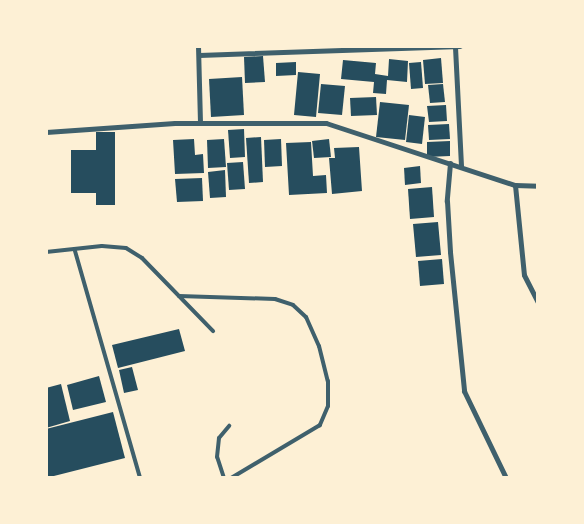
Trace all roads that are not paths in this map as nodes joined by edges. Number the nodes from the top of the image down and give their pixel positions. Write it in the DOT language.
graph roads {
  1 [pos="198,46"];
  2 [pos="460,46"];
  3 [pos="455,47"];
  4 [pos="198,55"];
  5 [pos="200,122"];
  6 [pos="46,132"];
  7 [pos="450,163"];
  8 [pos="461,166"];
  9 [pos="514,184"];
  10 [pos="538,186"];
  11 [pos="75,251"];
  12 [pos="46,252"];
  13 [pos="179,296"];
  14 [pos="538,303"];
  15 [pos="213,331"];
  16 [pos="229,426"];
  17 [pos="140,478"];
  18 [pos="224,478"];
  19 [pos="231,478"];
  20 [pos="506,478"];
  1 -- 4 [label="street"];
  2 -- 3 [label="street"];
  3 -- 4 [label="street"];
  3 -- 8 [label="street"];
  4 -- 5 [label="street"];
  5 -- 6 [label="street"];
  5 -- 7 [label="street"];
  7 -- 8 [label="street"];
  7 -- 20 [label="street"];
  8 -- 9 [label="street"];
  9 -- 10 [label="street"];
  9 -- 14 [label="street"];
  11 -- 12 [label="lane"];
  11 -- 13 [label="lane"];
  11 -- 17 [label="lane"];
  13 -- 15 [label="lane"];
  13 -- 19 [label="lane"];
  16 -- 18 [label="lane"];
}
